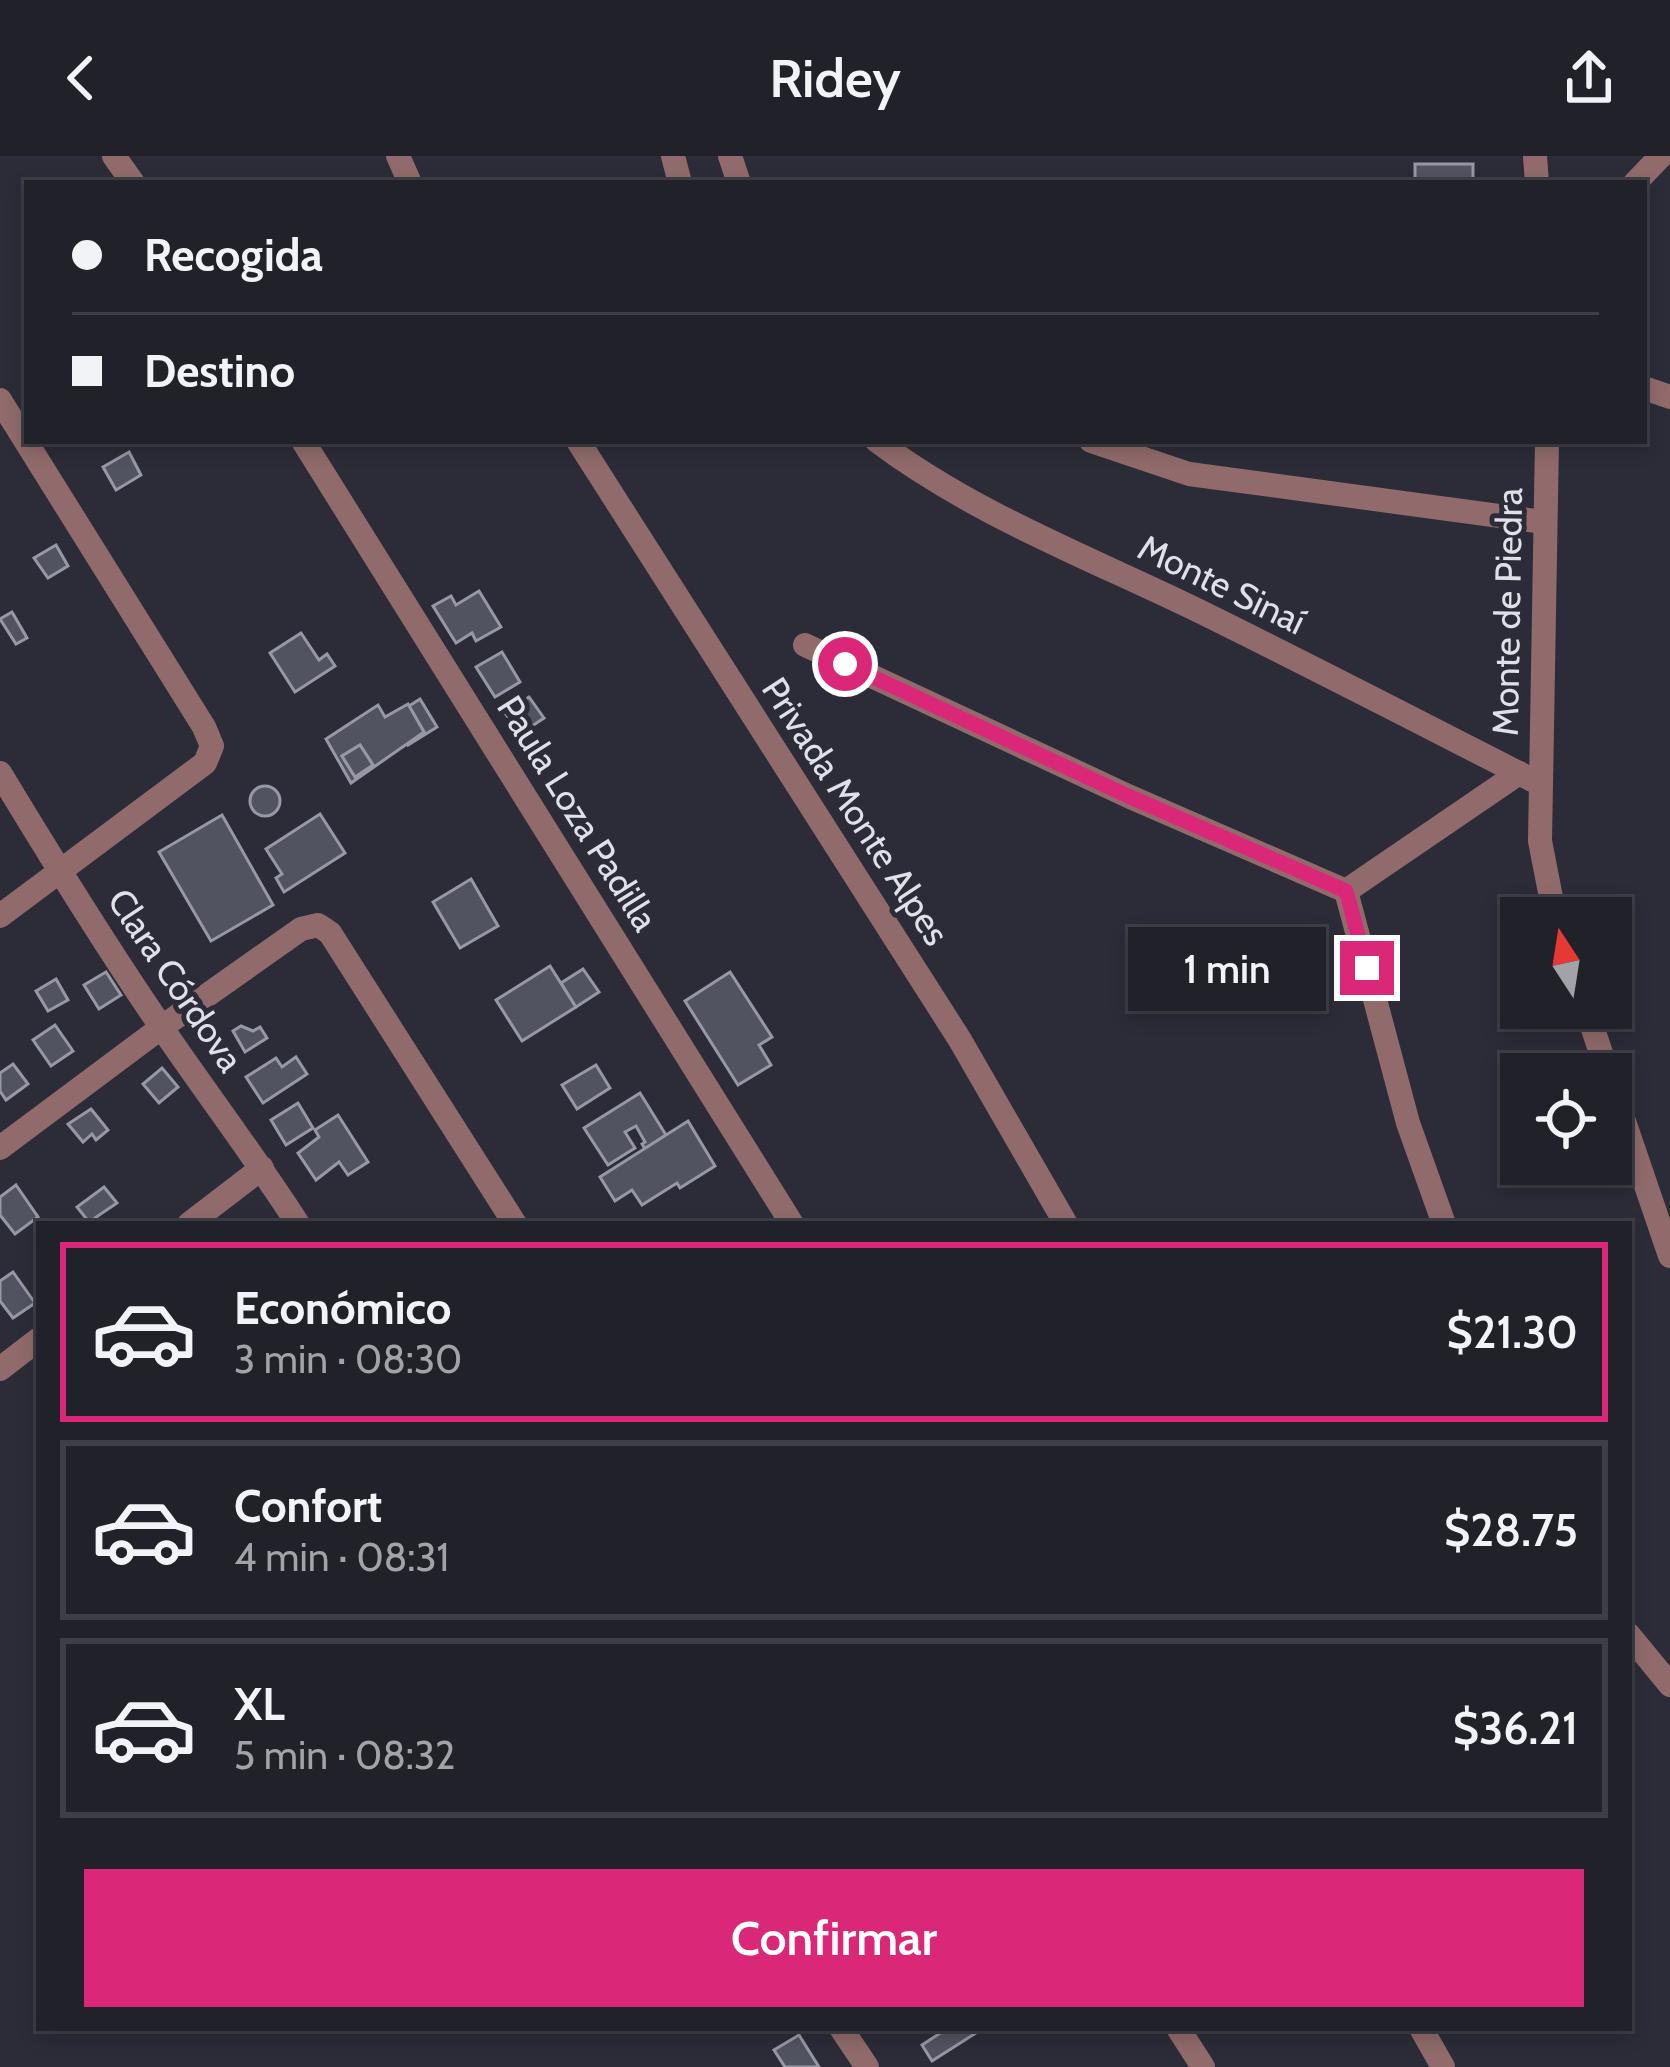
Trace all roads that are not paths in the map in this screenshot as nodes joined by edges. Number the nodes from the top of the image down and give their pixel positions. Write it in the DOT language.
graph roads {
  1 [pos="1661,156"];
  2 [pos="1638,180"];
  3 [pos="0,400"];
  4 [pos="24,438"];
  5 [pos="27,444"];
  6 [pos="305,444"];
  7 [pos="580,444"];
  8 [pos="881,444"];
  9 [pos="1100,444"];
  10 [pos="1547,444"];
  11 [pos="1544,522"];
  12 [pos="805,645"];
  13 [pos="0,773"];
  14 [pos="1530,778"];
  15 [pos="59,871"];
  16 [pos="1346,891"];
  17 [pos="1551,897"];
  18 [pos="0,916"];
  19 [pos="162,1027"];
  20 [pos="1632,1145"];
  21 [pos="0,1148"];
  22 [pos="262,1168"];
  23 [pos="193,1221"];
  24 [pos="296,1221"];
  25 [pos="513,1221"];
  26 [pos="790,1221"];
  27 [pos="1064,1221"];
  28 [pos="1443,1221"];
  29 [pos="1670,1256"];
  30 [pos="36,1342"];
  31 [pos="0,1370"];
  32 [pos="1632,1639"];
  33 [pos="1670,1685"];
  34 [pos="843,2031"];
  35 [pos="1180,2031"];
  36 [pos="1423,2031"];
  37 [pos="866,2067"];
  38 [pos="1202,2067"];
  39 [pos="1443,2067"];
  1 -- 2 [label="street"];
  3 -- 4 [label="street"];
  5 -- 15 [label="street"];
  6 -- 26 [label="street, Paula Loza Padilla"];
  7 -- 27 [label="street, Privada Monte Alpes"];
  8 -- 14 [label="street, Monte Sinaí"];
  9 -- 11 [label="street"];
  10 -- 11 [label="street, Monte de Piedra"];
  11 -- 14 [label="street, Monte de Piedra"];
  12 -- 16 [label="street"];
  13 -- 15 [label="street, Clara Córdova"];
  14 -- 16 [label="street"];
  14 -- 17 [label="street, Monte de Piedra"];
  15 -- 18 [label="street"];
  15 -- 19 [label="street, Clara Córdova"];
  16 -- 28 [label="street"];
  19 -- 21 [label="street"];
  19 -- 22 [label="street, Clara Córdova"];
  19 -- 25 [label="street"];
  20 -- 29 [label="street"];
  22 -- 23 [label="street"];
  22 -- 24 [label="street, Clara Córdova"];
  30 -- 31 [label="street"];
  32 -- 33 [label="street"];
  34 -- 37 [label="street"];
  35 -- 38 [label="street"];
  36 -- 39 [label="street"];
}
